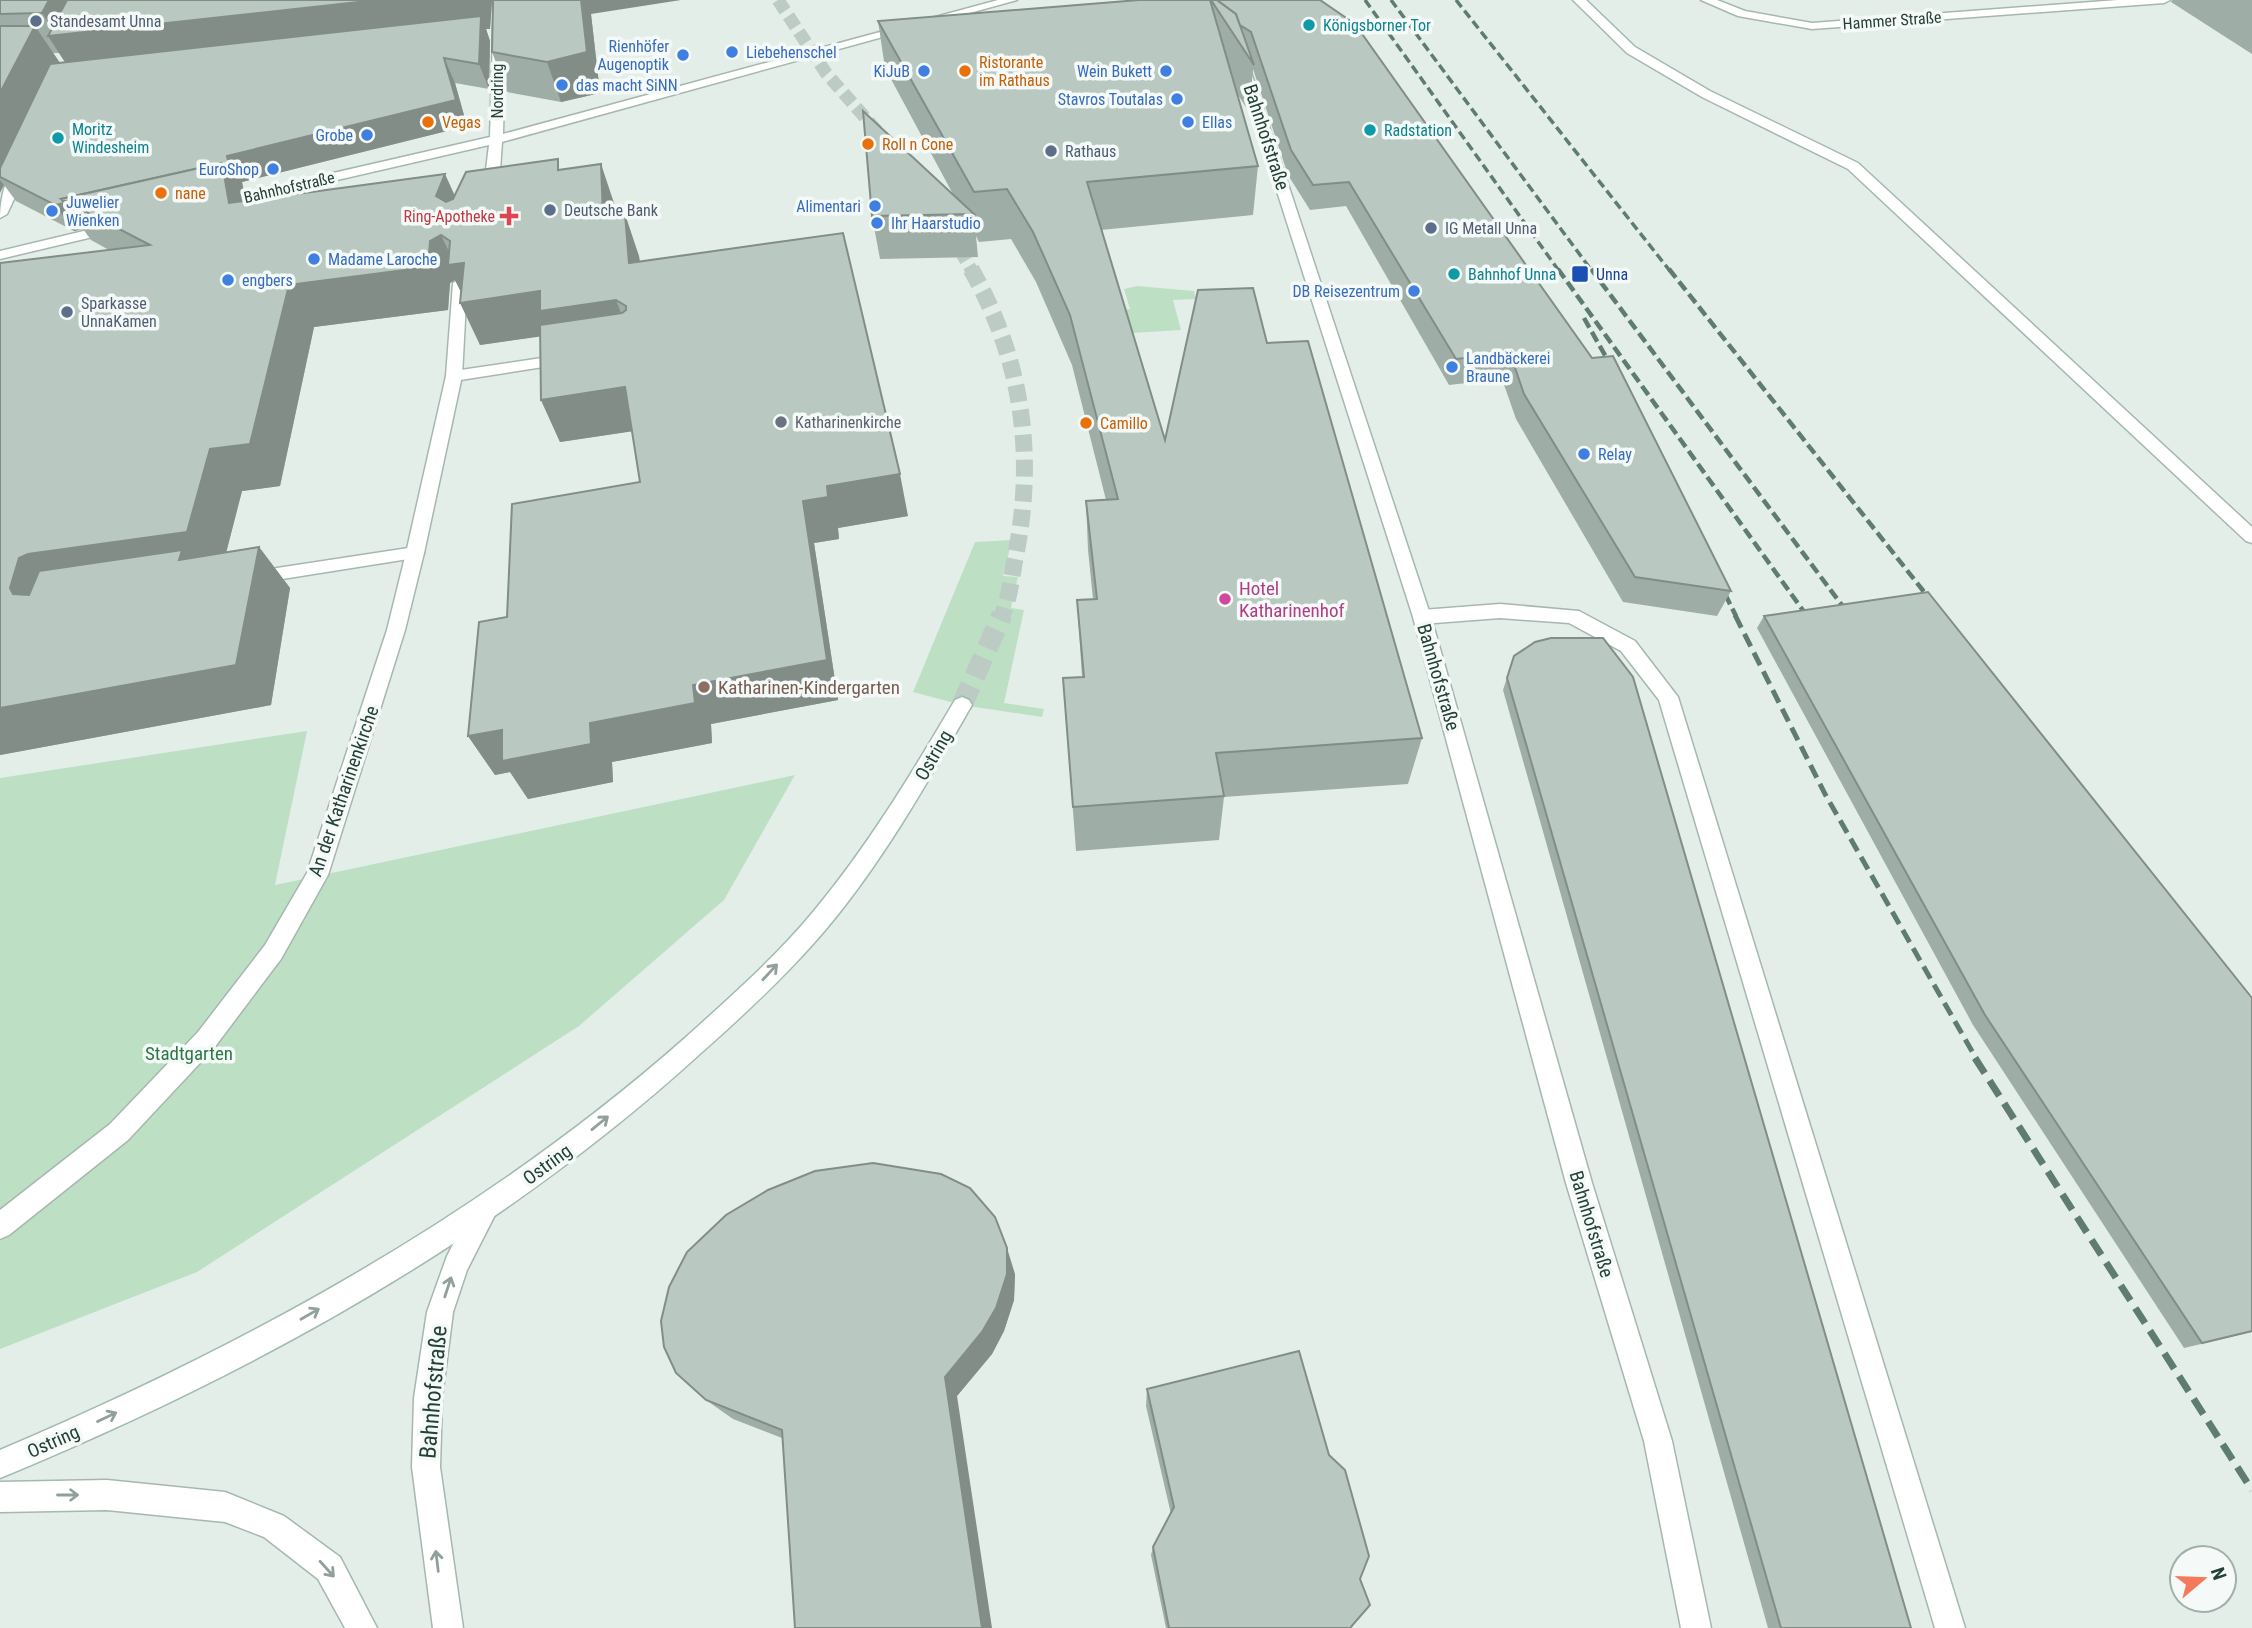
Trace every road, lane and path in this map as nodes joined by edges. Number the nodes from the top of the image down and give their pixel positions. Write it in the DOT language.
graph roads {
  1 [pos="500,0"];
  2 [pos="1010,0"];
  3 [pos="1579,0"];
  4 [pos="1707,0"];
  5 [pos="2164,0"];
  6 [pos="992,18"];
  7 [pos="923,25"];
  8 [pos="1237,53"];
  9 [pos="496,140"];
  10 [pos="27,157"];
  11 [pos="207,206"];
  12 [pos="473,212"];
  13 [pos="0,214"];
  14 [pos="128,224"];
  15 [pos="0,255"];
  16 [pos="460,283"];
  17 [pos="591,356"];
  18 [pos="454,376"];
  19 [pos="2252,537"];
  20 [pos="415,553"];
  21 [pos="228,582"];
  22 [pos="1422,617"];
  23 [pos="962,705"];
  24 [pos="486,1207"];
  25 [pos="0,1226"];
  26 [pos="0,1464"];
  27 [pos="0,1497"];
  28 [pos="362,1628"];
  29 [pos="448,1628"];
  30 [pos="1696,1628"];
  31 [pos="1950,1628"];
  1 -- 9 [label="street, Nordring"];
  2 -- 7 [label="street, Bahnhofstraße"];
  3 -- 19 [label="street"];
  4 -- 5 [label="street, Hammer Straße"];
  6 -- 7 [label="street, Bahnhofstraße"];
  7 -- 9 [label="street, Bahnhofstraße"];
  8 -- 22 [label="street, Bahnhofstraße"];
  9 -- 11 [label="street, Bahnhofstraße"];
  9 -- 12 [label="street"];
  10 -- 13 [label="street"];
  14 -- 15 [label="street"];
  16 -- 18 [label="street, An der Katharinenkirche"];
  17 -- 18 [label="street"];
  18 -- 20 [label="street, An der Katharinenkirche"];
  20 -- 21 [label="street"];
  20 -- 25 [label="street, An der Katharinenkirche"];
  22 -- 30 [label="street, Bahnhofstraße"];
  22 -- 31 [label="street"];
  24 -- 23 [label="street, Ostring, one-way"];
  26 -- 24 [label="street, Ostring, one-way"];
  29 -- 24 [label="street, Bahnhofstraße, one-way"];
  27 -- 28 [label="street, one-way"];
}
